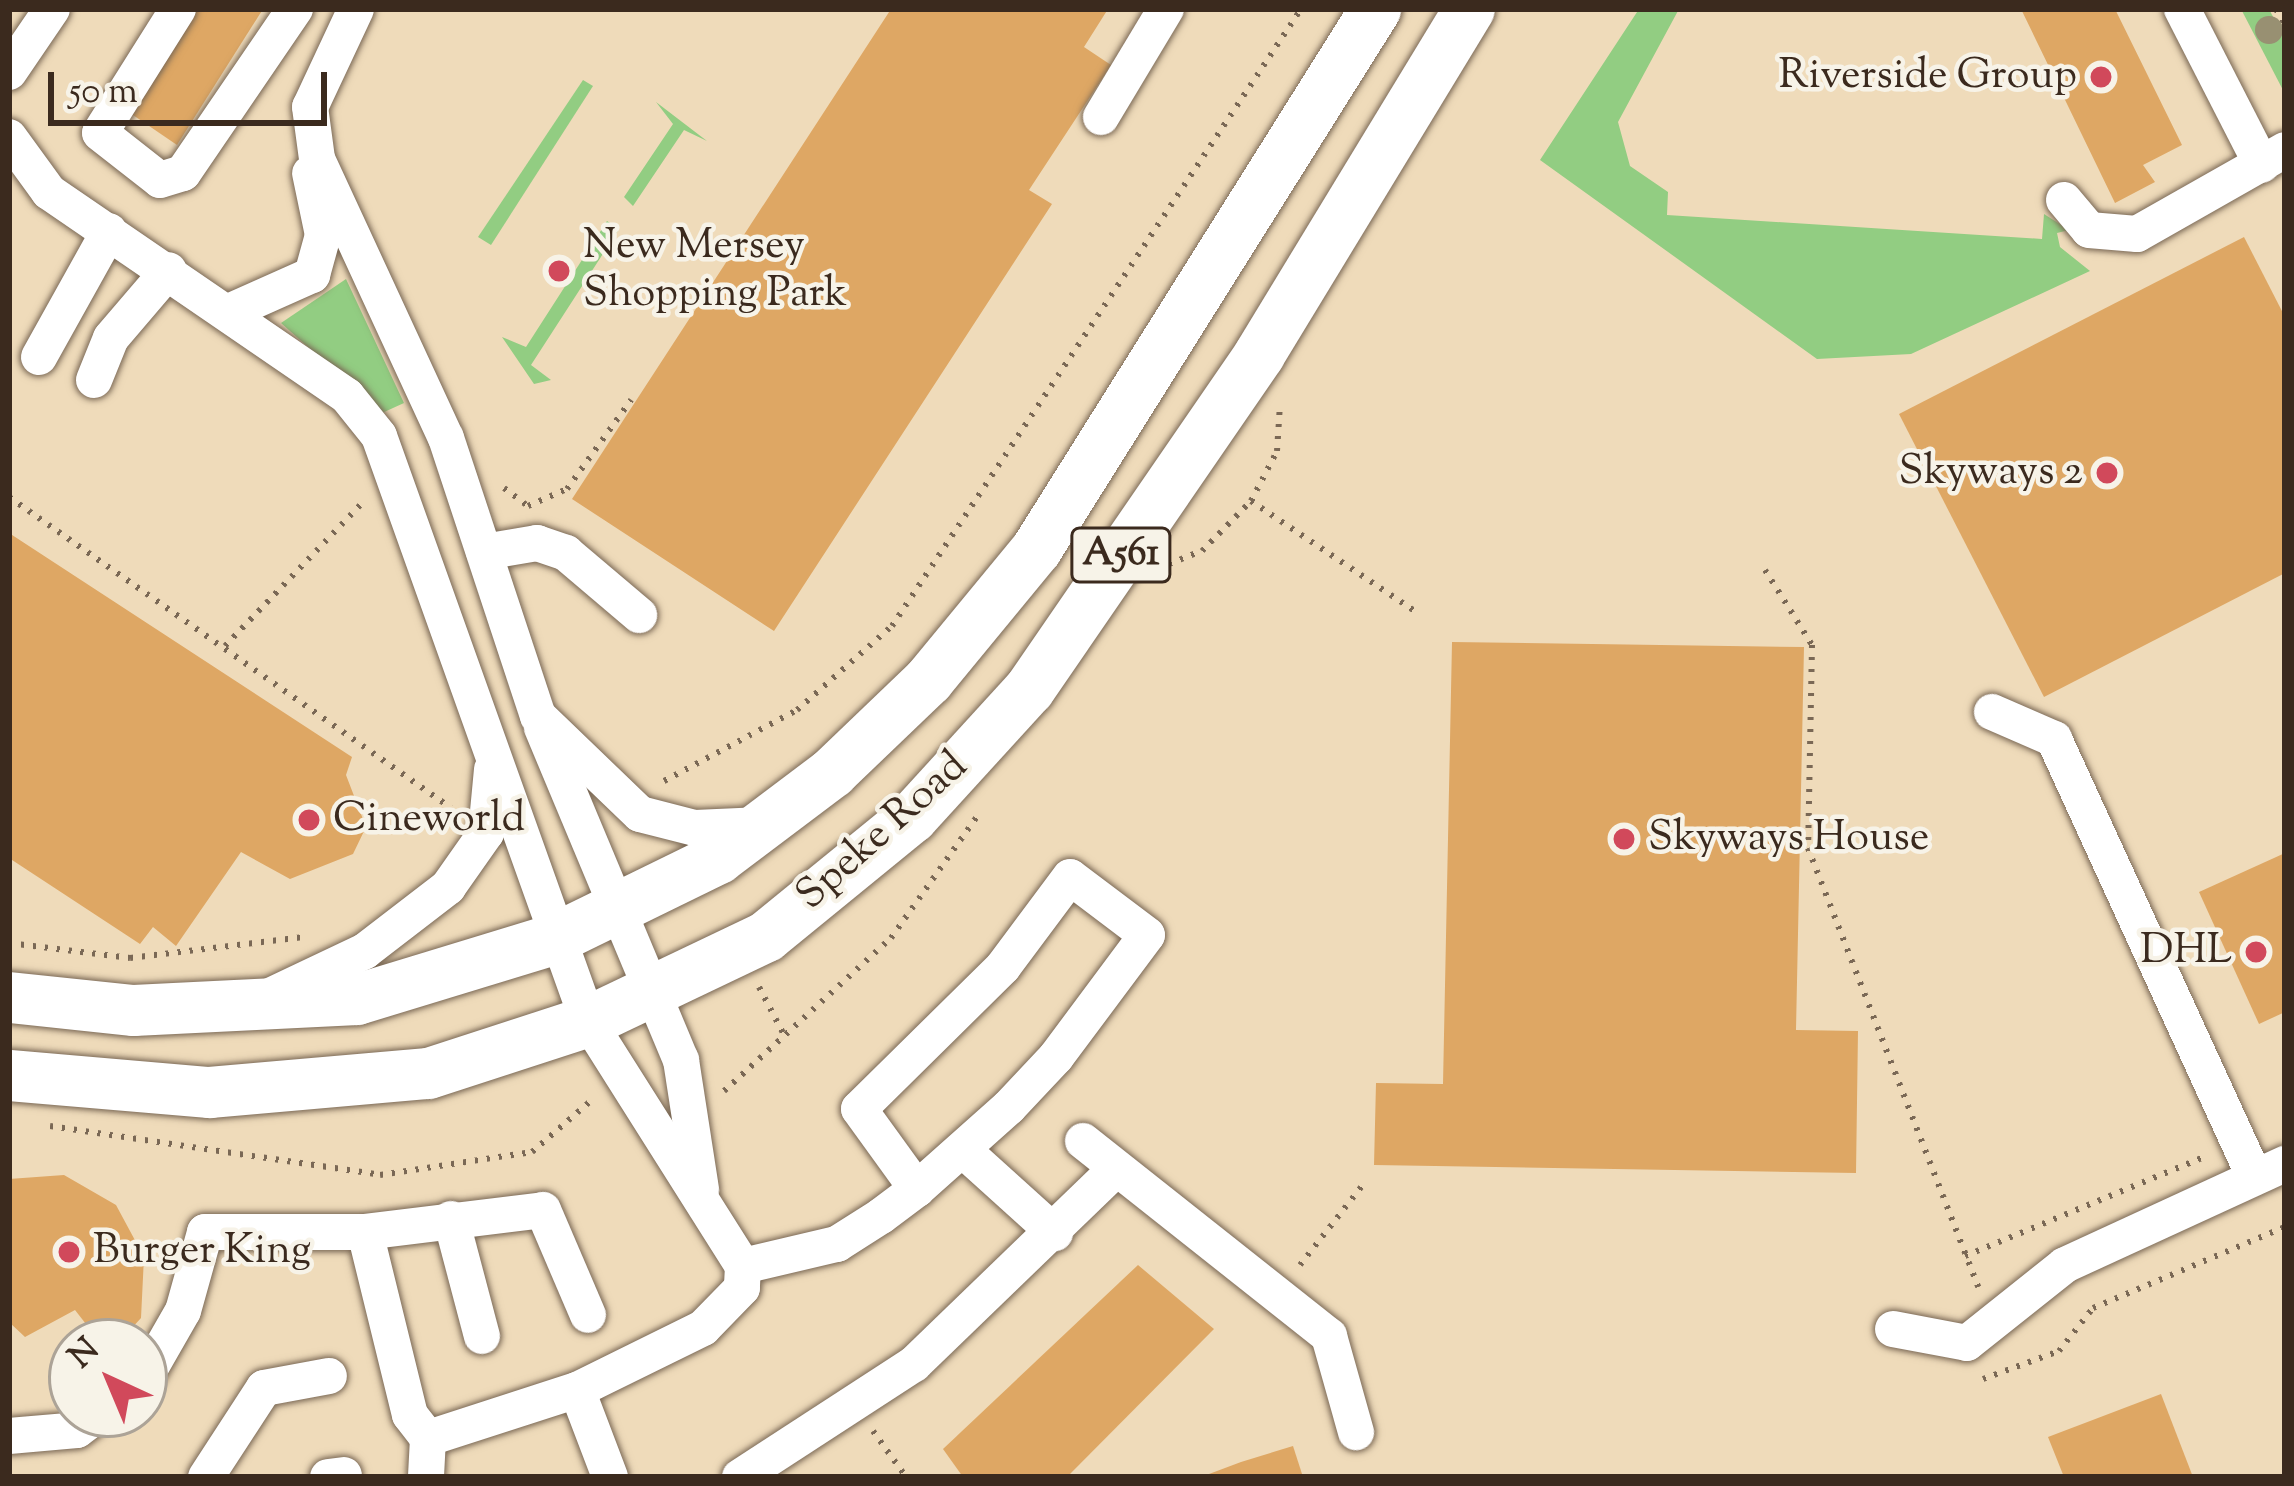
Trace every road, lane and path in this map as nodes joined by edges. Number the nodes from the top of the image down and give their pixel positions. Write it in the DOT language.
graph roads {
  1 [pos="52,9"];
  2 [pos="178,9"];
  3 [pos="295,9"];
  4 [pos="1166,9"];
  5 [pos="1301,9"];
  6 [pos="1375,9"];
  7 [pos="1468,9"];
  8 [pos="2182,9"];
  9 [pos="2276,9"];
  10 [pos="350,13"];
  11 [pos="2285,27"];
  12 [pos="9,72"];
  13 [pos="1102,117"];
  14 [pos="9,137"];
  15 [pos="2273,157"];
  16 [pos="317,159"];
  17 [pos="25,182"];
  18 [pos="2063,200"];
  19 [pos="109,231"];
  20 [pos="169,270"];
  21 [pos="231,311"];
  22 [pos="39,357"];
  23 [pos="94,380"];
  24 [pos="1274,384"];
  25 [pos="631,400"];
  26 [pos="399,479"];
  27 [pos="499,479"];
  28 [pos="9,497"];
  29 [pos="1251,501"];
  30 [pos="484,552"];
  31 [pos="1154,566"];
  32 [pos="1765,570"];
  33 [pos="1416,612"];
  34 [pos="639,615"];
  35 [pos="225,646"];
  36 [pos="1992,712"];
  37 [pos="538,716"];
  38 [pos="493,753"];
  39 [pos="652,787"];
  40 [pos="449,823"];
  41 [pos="762,825"];
  42 [pos="616,913"];
  43 [pos="313,935"];
  44 [pos="554,939"];
  45 [pos="9,943"];
  46 [pos="722,957"];
  47 [pos="654,990"];
  48 [pos="9,997"];
  49 [pos="253,1004"];
  50 [pos="587,1021"];
  51 [pos="681,1060"];
  52 [pos="9,1075"];
  53 [pos="1083,1141"];
  54 [pos="2239,1142"];
  55 [pos="963,1150"];
  56 [pos="1116,1169"];
  57 [pos="2270,1170"];
  58 [pos="1365,1182"];
  59 [pos="916,1189"];
  60 [pos="703,1199"];
  61 [pos="451,1219"];
  62 [pos="2285,1227"];
  63 [pos="365,1232"];
  64 [pos="1054,1233"];
  65 [pos="1965,1256"];
  66 [pos="743,1266"];
  67 [pos="1278,1291"];
  68 [pos="588,1315"];
  69 [pos="1893,1329"];
  70 [pos="1994,1330"];
  71 [pos="482,1336"];
  72 [pos="168,1337"];
  73 [pos="2007,1370"];
  74 [pos="329,1376"];
  75 [pos="1981,1379"];
  76 [pos="578,1390"];
  77 [pos="855,1406"];
  78 [pos="1356,1432"];
  79 [pos="48,1433"];
  80 [pos="9,1436"];
  81 [pos="428,1438"];
  82 [pos="206,1477"];
  83 [pos="427,1477"];
  84 [pos="610,1477"];
  85 [pos="740,1477"];
  86 [pos="906,1477"];
  1 -- 12 [label="street"];
  2 -- 3 [label="street"];
  4 -- 13 [label="street"];
  5 -- 39 [label="path"];
  6 -- 41 [label="highway, Speke Road / A561"];
  7 -- 46 [label="highway, Speke Road / A561"];
  8 -- 15 [label="street"];
  9 -- 11 [label="path"];
  10 -- 16 [label="street"];
  14 -- 17 [label="street"];
  15 -- 18 [label="street"];
  16 -- 21 [label="street"];
  16 -- 30 [label="street"];
  17 -- 19 [label="street"];
  19 -- 20 [label="street"];
  19 -- 22 [label="street"];
  20 -- 21 [label="street"];
  20 -- 23 [label="street"];
  21 -- 26 [label="street"];
  24 -- 29 [label="path"];
  25 -- 27 [label="path"];
  26 -- 35 [label="path"];
  26 -- 38 [label="street"];
  28 -- 35 [label="path"];
  29 -- 31 [label="path"];
  29 -- 33 [label="path"];
  30 -- 34 [label="street"];
  30 -- 37 [label="street"];
  32 -- 65 [label="path"];
  35 -- 40 [label="path"];
  36 -- 54 [label="street"];
  37 -- 41 [label="street"];
  37 -- 42 [label="street"];
  38 -- 44 [label="street"];
  38 -- 49 [label="street"];
  41 -- 42 [label="highway, Speke Road / A561"];
  42 -- 44 [label="highway, Speke Road / A561"];
  42 -- 47 [label="street"];
  43 -- 45 [label="path"];
  44 -- 49 [label="highway, Speke Road / A561"];
  44 -- 50 [label="street"];
  46 -- 47 [label="highway, Speke Road / A561"];
  46 -- 51 [label="street"];
  47 -- 50 [label="highway, Speke Road / A561"];
  47 -- 51 [label="street"];
  48 -- 49 [label="highway, Speke Road / A561"];
  50 -- 52 [label="highway, Speke Road / A561"];
  50 -- 60 [label="street"];
  51 -- 60 [label="street"];
  53 -- 56 [label="street"];
  54 -- 57 [label="street"];
  54 -- 65 [label="path"];
  55 -- 59 [label="street"];
  55 -- 59 [label="street"];
  55 -- 64 [label="street"];
  56 -- 64 [label="street"];
  56 -- 67 [label="street"];
  57 -- 70 [label="street"];
  58 -- 67 [label="path"];
  59 -- 66 [label="street"];
  60 -- 66 [label="street"];
  61 -- 63 [label="street"];
  61 -- 68 [label="street"];
  61 -- 71 [label="street"];
  62 -- 73 [label="path"];
  63 -- 72 [label="street"];
  63 -- 81 [label="street"];
  64 -- 77 [label="street"];
  65 -- 70 [label="path"];
  66 -- 76 [label="street"];
  67 -- 78 [label="street"];
  69 -- 70 [label="street"];
  70 -- 73 [label="path"];
  73 -- 75 [label="path"];
  74 -- 82 [label="street"];
  76 -- 81 [label="street"];
  76 -- 84 [label="street"];
  77 -- 85 [label="street"];
  77 -- 86 [label="path"];
  79 -- 80 [label="street"];
  81 -- 83 [label="street"];
}
